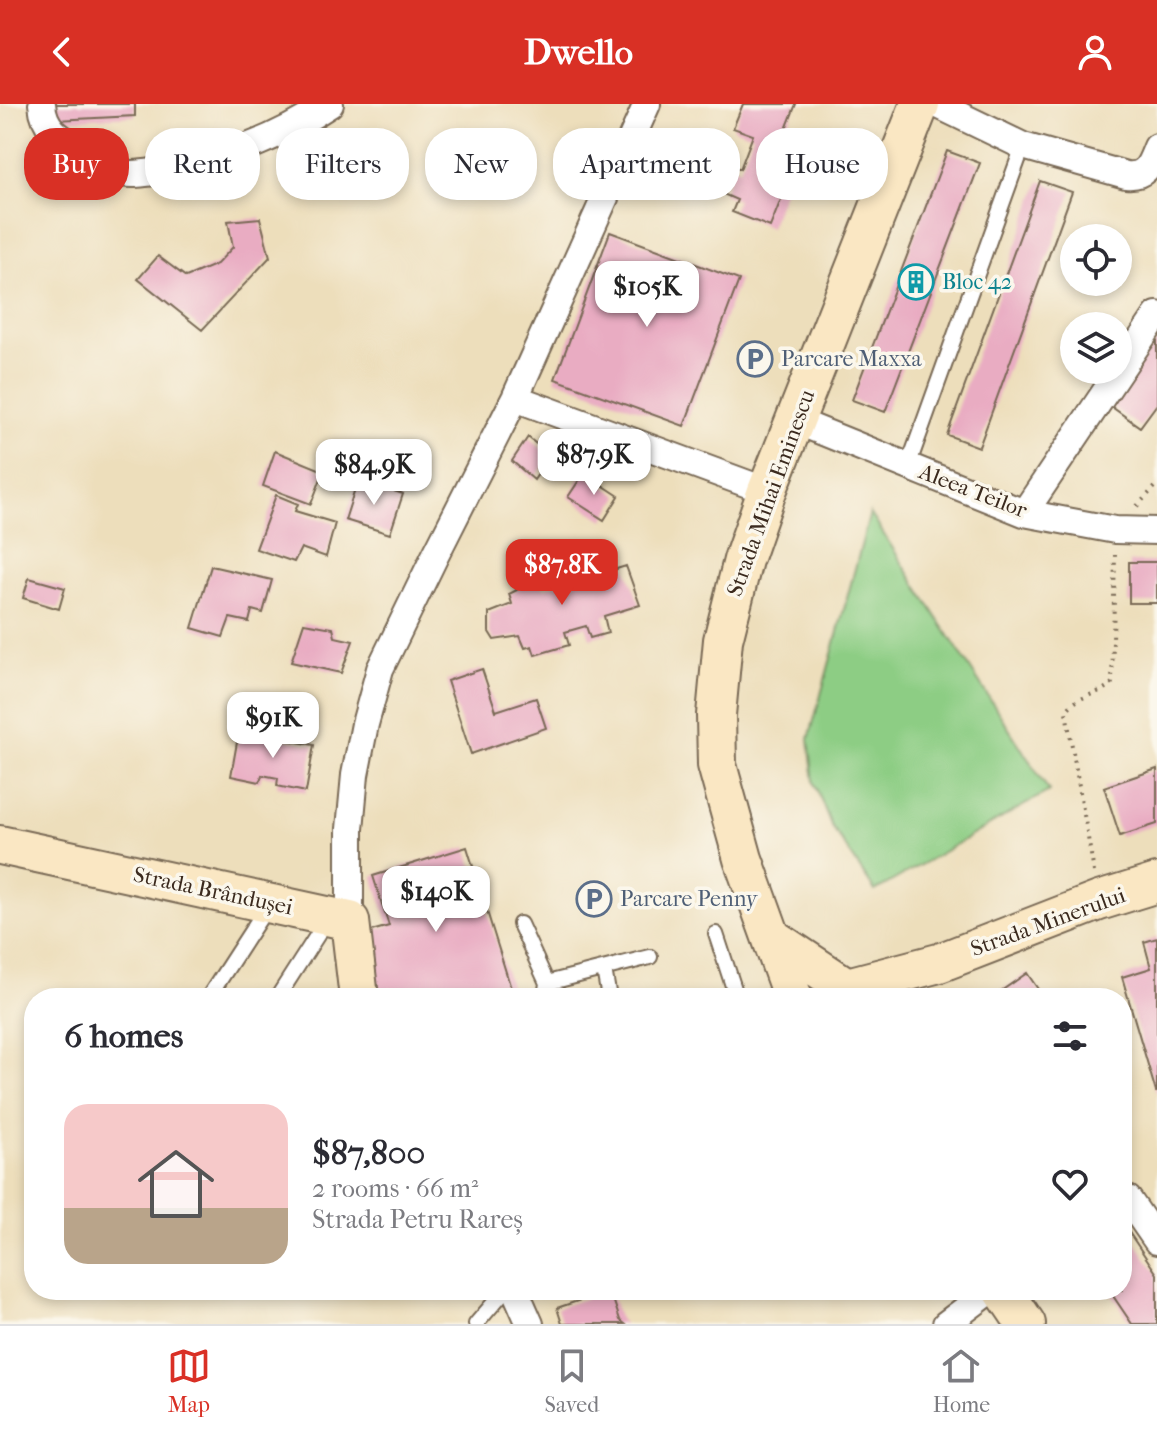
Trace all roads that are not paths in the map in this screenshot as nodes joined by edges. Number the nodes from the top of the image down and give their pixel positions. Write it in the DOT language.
graph roads {
  1 [pos="42,104"];
  2 [pos="330,104"];
  3 [pos="647,104"];
  4 [pos="920,104"];
  5 [pos="936,104"];
  6 [pos="1023,146"];
  7 [pos="1157,147"];
  8 [pos="1157,315"];
  9 [pos="515,398"];
  10 [pos="796,421"];
  11 [pos="908,466"];
  12 [pos="767,491"];
  13 [pos="1024,513"];
  14 [pos="1157,531"];
  15 [pos="0,845"];
  16 [pos="1157,883"];
  17 [pos="269,904"];
  18 [pos="340,919"];
  19 [pos="520,924"];
  20 [pos="716,934"];
  21 [pos="774,939"];
  22 [pos="650,957"];
  23 [pos="939,963"];
  24 [pos="604,969"];
  25 [pos="214,988"];
  26 [pos="285,988"];
  27 [pos="357,988"];
  28 [pos="545,988"];
  29 [pos="552,988"];
  30 [pos="607,988"];
  31 [pos="734,988"];
  32 [pos="790,988"];
  33 [pos="842,988"];
  34 [pos="856,988"];
  35 [pos="919,988"];
  36 [pos="1132,1205"];
  37 [pos="1157,1241"];
  38 [pos="496,1300"];
  39 [pos="519,1300"];
  40 [pos="978,1300"];
  41 [pos="1010,1300"];
  42 [pos="476,1324"];
  43 [pos="530,1324"];
  44 [pos="946,1324"];
  45 [pos="1026,1324"];
  1 -- 2 [label="street"];
  3 -- 9 [label="street"];
  4 -- 10 [label="street, Strada Mihai Eminescu"];
  5 -- 6 [label="street"];
  6 -- 7 [label="street"];
  6 -- 11 [label="lane"];
  8 -- 13 [label="street"];
  9 -- 12 [label="street"];
  9 -- 18 [label="street"];
  10 -- 11 [label="street, Aleea Teilor"];
  10 -- 12 [label="street, Strada Mihai Eminescu"];
  11 -- 13 [label="street, Aleea Teilor"];
  12 -- 21 [label="street, Strada Mihai Eminescu"];
  13 -- 14 [label="street, Aleea Teilor"];
  15 -- 17 [label="street, Strada Brândușei"];
  16 -- 23 [label="street, Strada Minerului"];
  17 -- 18 [label="street, Strada Brândușei"];
  17 -- 25 [label="lane"];
  18 -- 26 [label="lane"];
  18 -- 27 [label="street"];
  19 -- 28 [label="lane"];
  20 -- 31 [label="lane"];
  21 -- 32 [label="street, Strada Mihai Eminescu"];
  21 -- 33 [label="street"];
  22 -- 24 [label="lane"];
  23 -- 34 [label="street, Strada Minerului"];
  23 -- 35 [label="street"];
  24 -- 29 [label="lane"];
  24 -- 30 [label="lane"];
  36 -- 37 [label="street"];
  38 -- 42 [label="lane"];
  39 -- 43 [label="street"];
  40 -- 44 [label="street"];
  41 -- 45 [label="street"];
}
